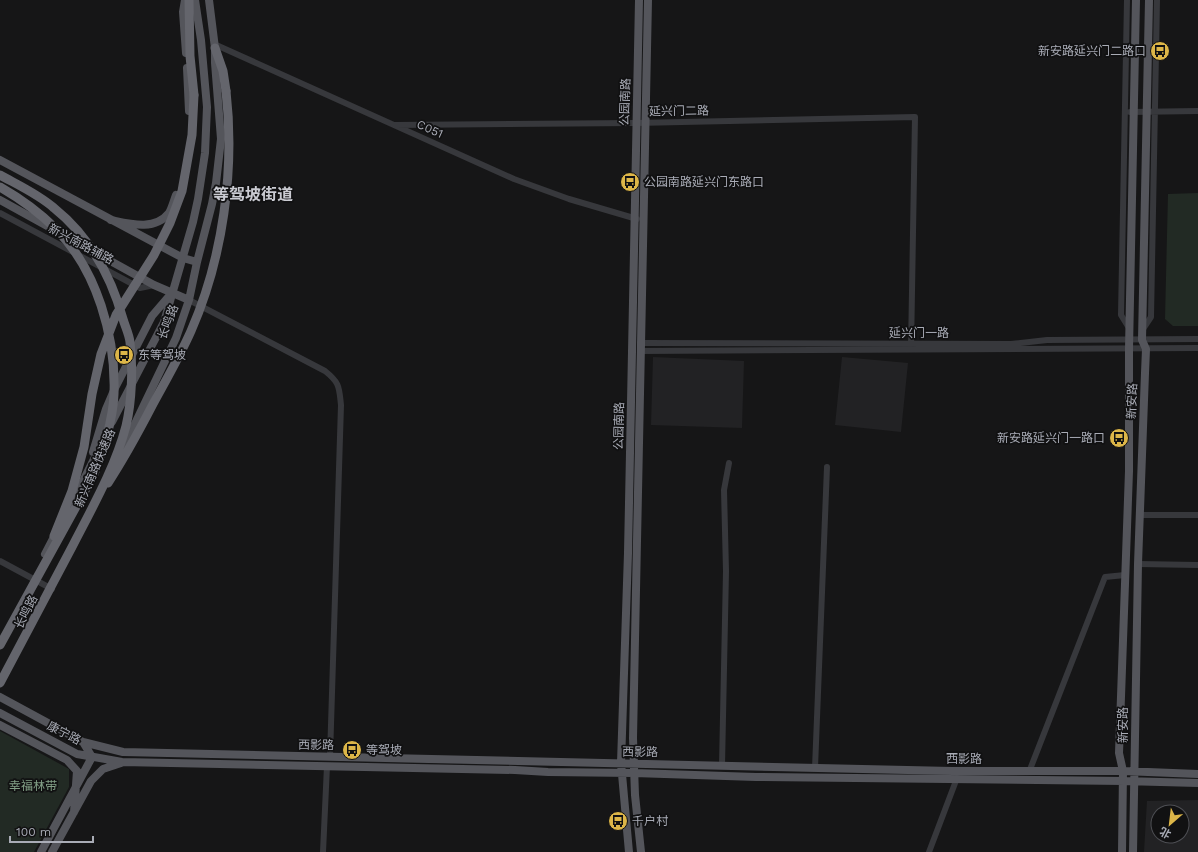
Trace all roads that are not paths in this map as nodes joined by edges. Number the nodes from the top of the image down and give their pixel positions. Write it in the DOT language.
graph roads {
  1 [pos="186,0"];
  2 [pos="189,0"];
  3 [pos="195,0"];
  4 [pos="209,0"];
  5 [pos="639,0"];
  6 [pos="648,0"];
  7 [pos="1127,0"];
  8 [pos="1136,0"];
  9 [pos="1149,0"];
  10 [pos="1157,0"];
  11 [pos="215,46"];
  12 [pos="1198,111"];
  13 [pos="1124,112"];
  14 [pos="1134,112"];
  15 [pos="1146,112"];
  16 [pos="1155,112"];
  17 [pos="640,123"];
  18 [pos="395,126"];
  19 [pos="0,160"];
  20 [pos="0,175"];
  21 [pos="0,187"];
  22 [pos="0,200"];
  23 [pos="0,213"];
  24 [pos="639,219"];
  25 [pos="111,220"];
  26 [pos="183,258"];
  27 [pos="197,262"];
  28 [pos="154,285"];
  29 [pos="173,293"];
  30 [pos="189,300"];
  31 [pos="1129,328"];
  32 [pos="1142,330"];
  33 [pos="1129,339"];
  34 [pos="1198,339"];
  35 [pos="1142,340"];
  36 [pos="911,346"];
  37 [pos="640,347"];
  38 [pos="1198,348"];
  39 [pos="1129,349"];
  40 [pos="1146,349"];
  41 [pos="728,463"];
  42 [pos="827,467"];
  43 [pos="84,480"];
  44 [pos="1140,515"];
  45 [pos="1198,515"];
  46 [pos="88,516"];
  47 [pos="0,560"];
  48 [pos="1138,564"];
  49 [pos="43,565"];
  50 [pos="1198,565"];
  51 [pos="1125,575"];
  52 [pos="32,578"];
  53 [pos="52,588"];
  54 [pos="0,637"];
  55 [pos="0,645"];
  56 [pos="0,683"];
  57 [pos="0,689"];
  58 [pos="0,697"];
  59 [pos="0,713"];
  60 [pos="0,725"];
  61 [pos="83,742"];
  62 [pos="92,757"];
  63 [pos="330,757"];
  64 [pos="122,762"];
  65 [pos="621,763"];
  66 [pos="633,763"];
  67 [pos="327,766"];
  68 [pos="722,766"];
  69 [pos="815,768"];
  70 [pos="1123,771"];
  71 [pos="634,772"];
  72 [pos="1029,772"];
  73 [pos="1135,772"];
  74 [pos="622,773"];
  75 [pos="1198,774"];
  76 [pos="957,778"];
  77 [pos="1123,781"];
  78 [pos="1135,782"];
  79 [pos="1198,784"];
  80 [pos="75,789"];
  81 [pos="74,812"];
  82 [pos="41,852"];
  83 [pos="52,852"];
  84 [pos="323,852"];
  85 [pos="629,852"];
  86 [pos="641,852"];
  87 [pos="929,852"];
  88 [pos="1122,852"];
  89 [pos="1133,852"];
  1 -- 25 [label="main road"];
  2 -- 49 [label="highway, bridge"];
  3 -- 26 [label="main road, 长鸣路"];
  4 -- 11 [label="main road, 长鸣路"];
  5 -- 17 [label="main road, 公园南路"];
  6 -- 17 [label="main road, 公园南路"];
  7 -- 13 [label="street"];
  8 -- 14 [label="main road, 新安路"];
  9 -- 15 [label="main road, 新安路"];
  10 -- 16 [label="street"];
  11 -- 18 [label="street, C051"];
  11 -- 27 [label="main road, 长鸣路"];
  11 -- 46 [label="highway, bridge"];
  12 -- 16 [label="street"];
  13 -- 14 [label="street"];
  13 -- 31 [label="street"];
  14 -- 15 [label="street"];
  14 -- 31 [label="main road, 新安路"];
  15 -- 16 [label="street"];
  15 -- 32 [label="main road, 新安路"];
  16 -- 32 [label="street"];
  17 -- 18 [label="street, 延兴门二路"];
  17 -- 24 [label="main road, 公园南路"];
  17 -- 36 [label="street, 延兴门二路"];
  18 -- 24 [label="street, C051"];
  19 -- 25 [label="main road"];
  20 -- 46 [label="highway, 新兴南路快速路, bridge"];
  21 -- 49 [label="highway, 新兴南路快速路, bridge"];
  22 -- 28 [label="main road"];
  23 -- 28 [label="street, 新兴南路辅路"];
  24 -- 37 [label="main road, 公园南路"];
  24 -- 65 [label="main road, 公园南路"];
  25 -- 26 [label="main road"];
  26 -- 27 [label="main road"];
  26 -- 29 [label="main road, 长鸣路"];
  27 -- 30 [label="main road, 长鸣路"];
  28 -- 29 [label="main road"];
  29 -- 30 [label="main road"];
  29 -- 43 [label="main road, 长鸣路"];
  29 -- 43 [label="main road"];
  30 -- 53 [label="main road, 长鸣路"];
  30 -- 63 [label="street"];
  31 -- 33 [label="main road, 新安路"];
  32 -- 35 [label="main road, 新安路"];
  33 -- 35 [label="street, 延兴门一路"];
  33 -- 36 [label="street, 延兴门一路"];
  33 -- 39 [label="main road, 新安路"];
  34 -- 35 [label="street, 延兴门一路"];
  35 -- 40 [label="main road, 新安路"];
  36 -- 37 [label="street, 延兴门一路"];
  36 -- 39 [label="street, 延兴门一路"];
  37 -- 66 [label="main road, 公园南路"];
  38 -- 40 [label="street, 延兴门一路"];
  39 -- 40 [label="street, 延兴门一路"];
  39 -- 51 [label="main road, 新安路"];
  40 -- 44 [label="main road, 新安路"];
  41 -- 68 [label="street"];
  42 -- 69 [label="street"];
  43 -- 52 [label="main road, 长鸣路"];
  44 -- 45 [label="street"];
  44 -- 48 [label="main road, 新安路"];
  46 -- 56 [label="highway, 新兴南路快速路, bridge"];
  47 -- 52 [label="street"];
  48 -- 50 [label="street"];
  48 -- 73 [label="main road, 新安路"];
  49 -- 55 [label="highway, 新兴南路快速路, bridge"];
  51 -- 70 [label="main road, 新安路"];
  51 -- 72 [label="street"];
  52 -- 53 [label="street"];
  52 -- 54 [label="main road, 长鸣路"];
  53 -- 57 [label="main road, 长鸣路"];
  58 -- 61 [label="main road, 西影路"];
  59 -- 62 [label="main road, 康宁路"];
  60 -- 80 [label="main road"];
  61 -- 62 [label="main road"];
  61 -- 63 [label="main road, 西影路"];
  62 -- 64 [label="main road, 康宁路"];
  62 -- 80 [label="main road"];
  63 -- 65 [label="main road, 西影路"];
  64 -- 67 [label="main road, 西影路"];
  64 -- 81 [label="main road"];
  65 -- 66 [label="main road, 西影路"];
  65 -- 74 [label="main road, 公园南路"];
  66 -- 68 [label="main road, 西影路"];
  66 -- 71 [label="main road, 公园南路"];
  67 -- 74 [label="main road, 西影路"];
  67 -- 84 [label="street"];
  68 -- 69 [label="main road, 西影路"];
  69 -- 72 [label="main road, 西影路"];
  70 -- 72 [label="main road, 西影路"];
  70 -- 73 [label="main road, 西影路"];
  70 -- 77 [label="main road, 新安路"];
  71 -- 74 [label="main road, 西影路"];
  71 -- 76 [label="main road, 西影路"];
  71 -- 86 [label="main road, 公园南路"];
  73 -- 75 [label="main road, 西影路"];
  73 -- 78 [label="main road, 新安路"];
  74 -- 85 [label="main road, 公园南路"];
  76 -- 77 [label="main road, 西影路"];
  76 -- 87 [label="street"];
  77 -- 78 [label="main road, 西影路"];
  77 -- 88 [label="main road, 新安路"];
  78 -- 79 [label="main road, 西影路"];
  78 -- 89 [label="main road, 新安路"];
  80 -- 81 [label="main road"];
  80 -- 82 [label="main road"];
  81 -- 83 [label="main road"];
}
